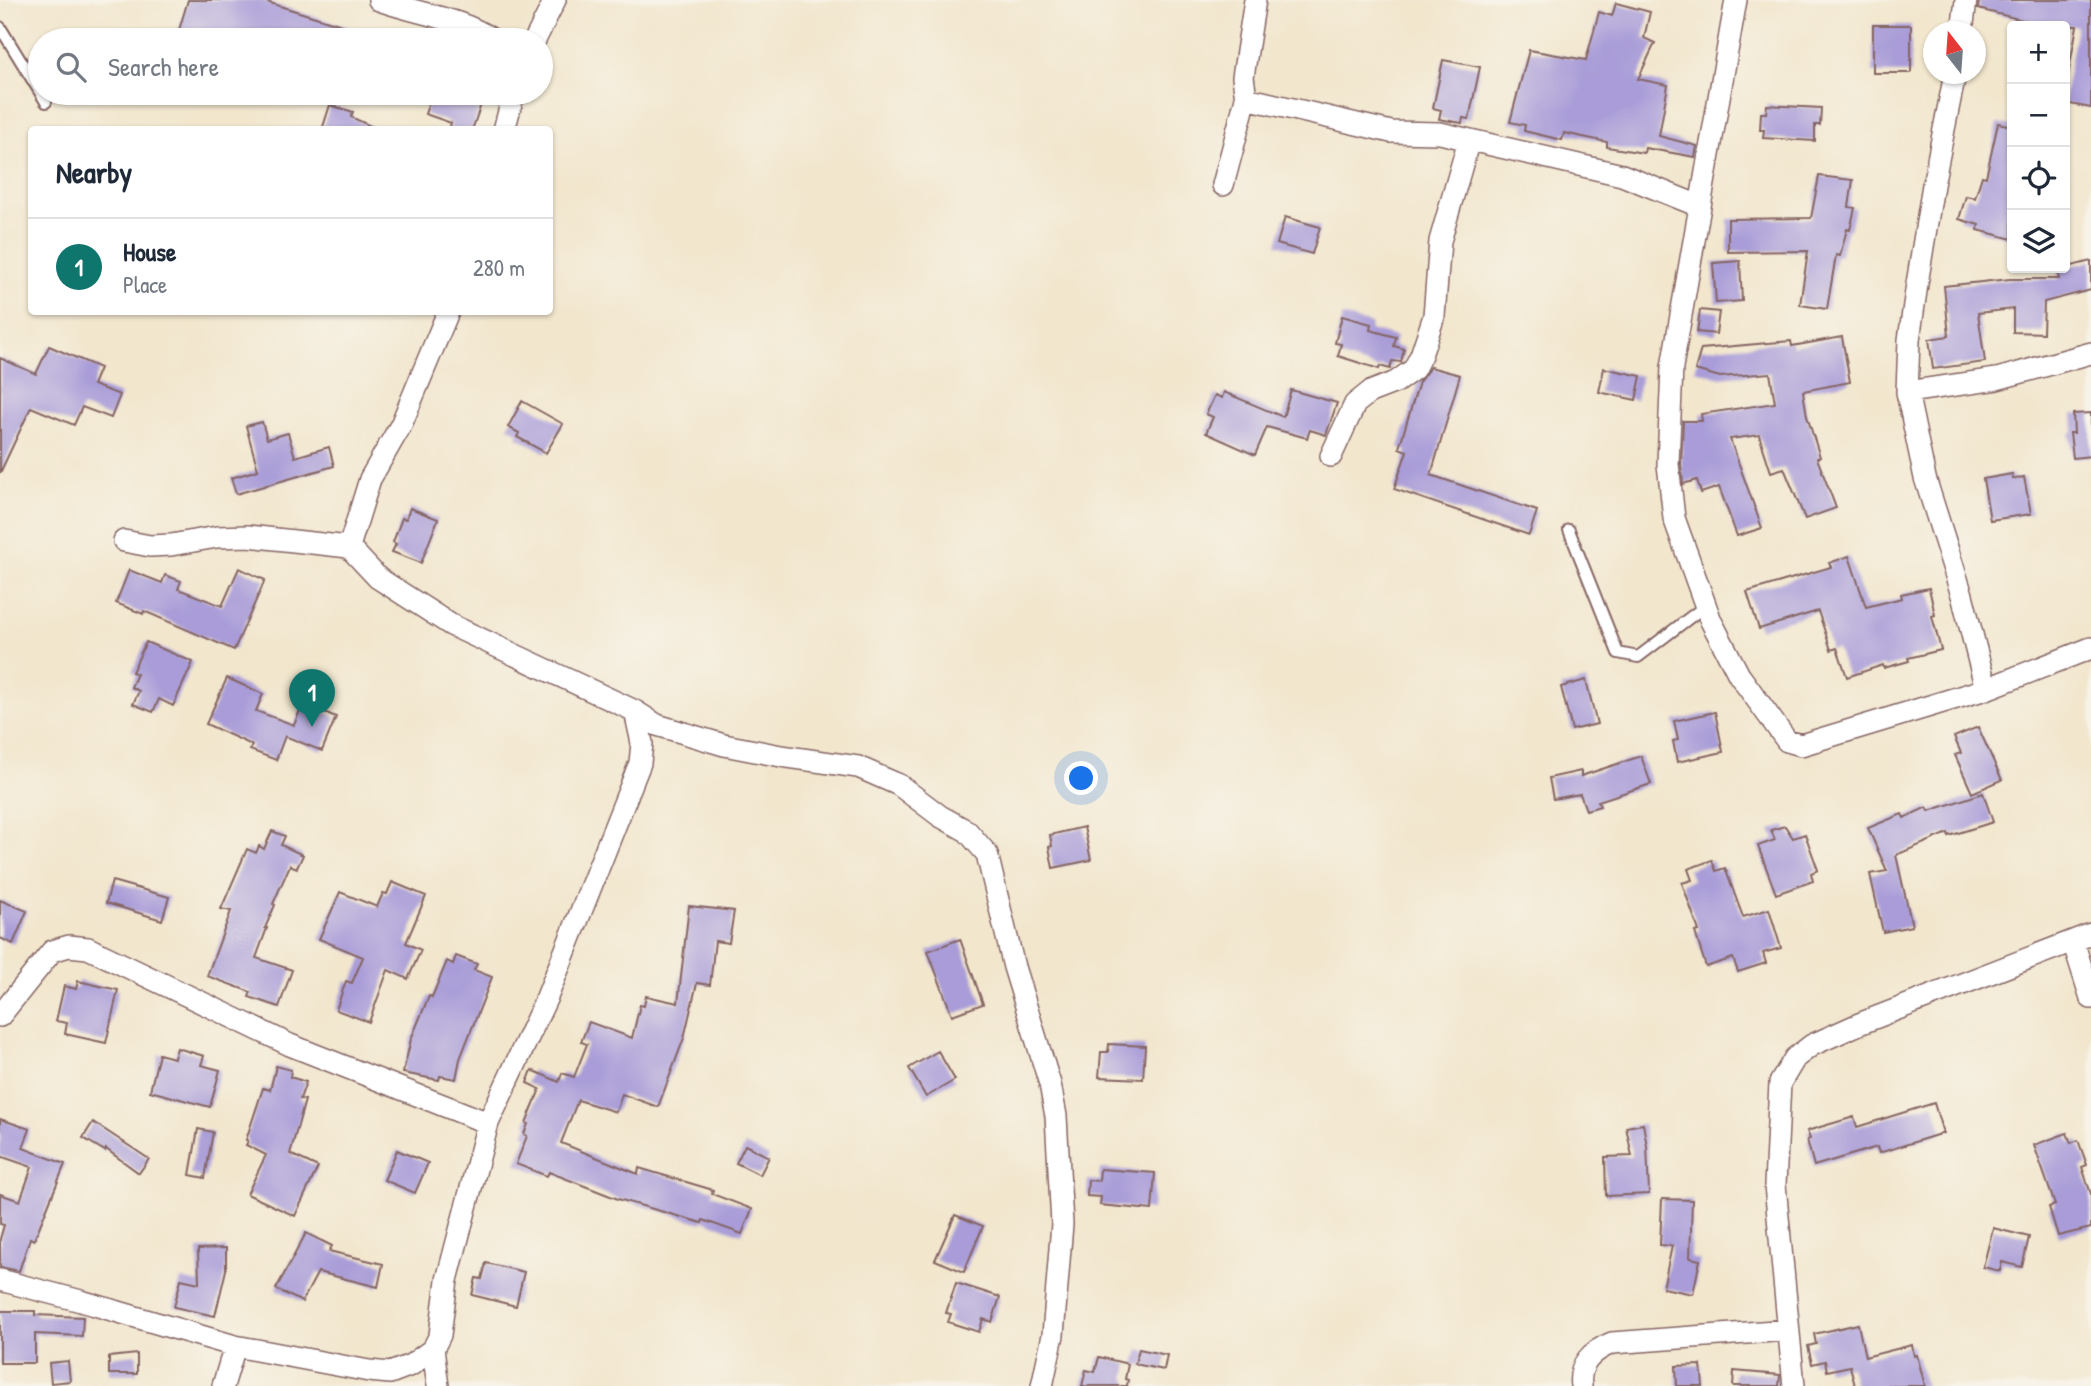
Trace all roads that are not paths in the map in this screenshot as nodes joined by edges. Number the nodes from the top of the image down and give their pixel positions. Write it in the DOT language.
graph roads {
  1 [pos="379,0"];
  2 [pos="555,0"];
  3 [pos="1255,0"];
  4 [pos="1736,0"];
  5 [pos="1966,0"];
  6 [pos="1963,21"];
  7 [pos="0,27"];
  8 [pos="467,28"];
  9 [pos="542,28"];
  10 [pos="28,73"];
  11 [pos="1953,84"];
  12 [pos="1246,98"];
  13 [pos="511,105"];
  14 [pos="505,126"];
  15 [pos="1469,140"];
  16 [pos="1223,185"];
  17 [pos="1699,206"];
  18 [pos="447,315"];
  19 [pos="2091,353"];
  20 [pos="1907,392"];
  21 [pos="1331,456"];
  22 [pos="1569,530"];
  23 [pos="124,541"];
  24 [pos="349,547"];
  25 [pos="1705,606"];
  26 [pos="2091,648"];
  27 [pos="1986,689"];
  28 [pos="635,711"];
  29 [pos="2082,937"];
  30 [pos="2091,998"];
  31 [pos="0,1016"];
  32 [pos="488,1123"];
  33 [pos="0,1280"];
  34 [pos="1788,1330"];
  35 [pos="235,1346"];
  36 [pos="433,1349"];
  37 [pos="390,1373"];
  38 [pos="223,1386"];
  39 [pos="409,1386"];
  40 [pos="438,1386"];
  41 [pos="1042,1386"];
  42 [pos="1581,1386"];
  43 [pos="1794,1386"];
  1 -- 8 [label="street"];
  2 -- 9 [label="street"];
  3 -- 12 [label="street"];
  4 -- 17 [label="street"];
  5 -- 6 [label="street"];
  7 -- 10 [label="lane"];
  11 -- 20 [label="street"];
  12 -- 15 [label="street"];
  12 -- 16 [label="street"];
  13 -- 14 [label="street"];
  15 -- 17 [label="street"];
  15 -- 21 [label="street"];
  17 -- 25 [label="street"];
  18 -- 24 [label="street"];
  19 -- 20 [label="street"];
  20 -- 27 [label="street"];
  22 -- 25 [label="lane"];
  23 -- 24 [label="street"];
  24 -- 28 [label="street"];
  25 -- 27 [label="street"];
  26 -- 27 [label="street"];
  28 -- 32 [label="street"];
  28 -- 41 [label="street"];
  29 -- 30 [label="street"];
  29 -- 34 [label="street"];
  31 -- 32 [label="street"];
  32 -- 36 [label="street"];
  33 -- 35 [label="street"];
  34 -- 42 [label="street"];
  34 -- 43 [label="street"];
  35 -- 37 [label="street"];
  35 -- 38 [label="street"];
  36 -- 37 [label="street"];
  36 -- 40 [label="street"];
  37 -- 39 [label="street"];
}
